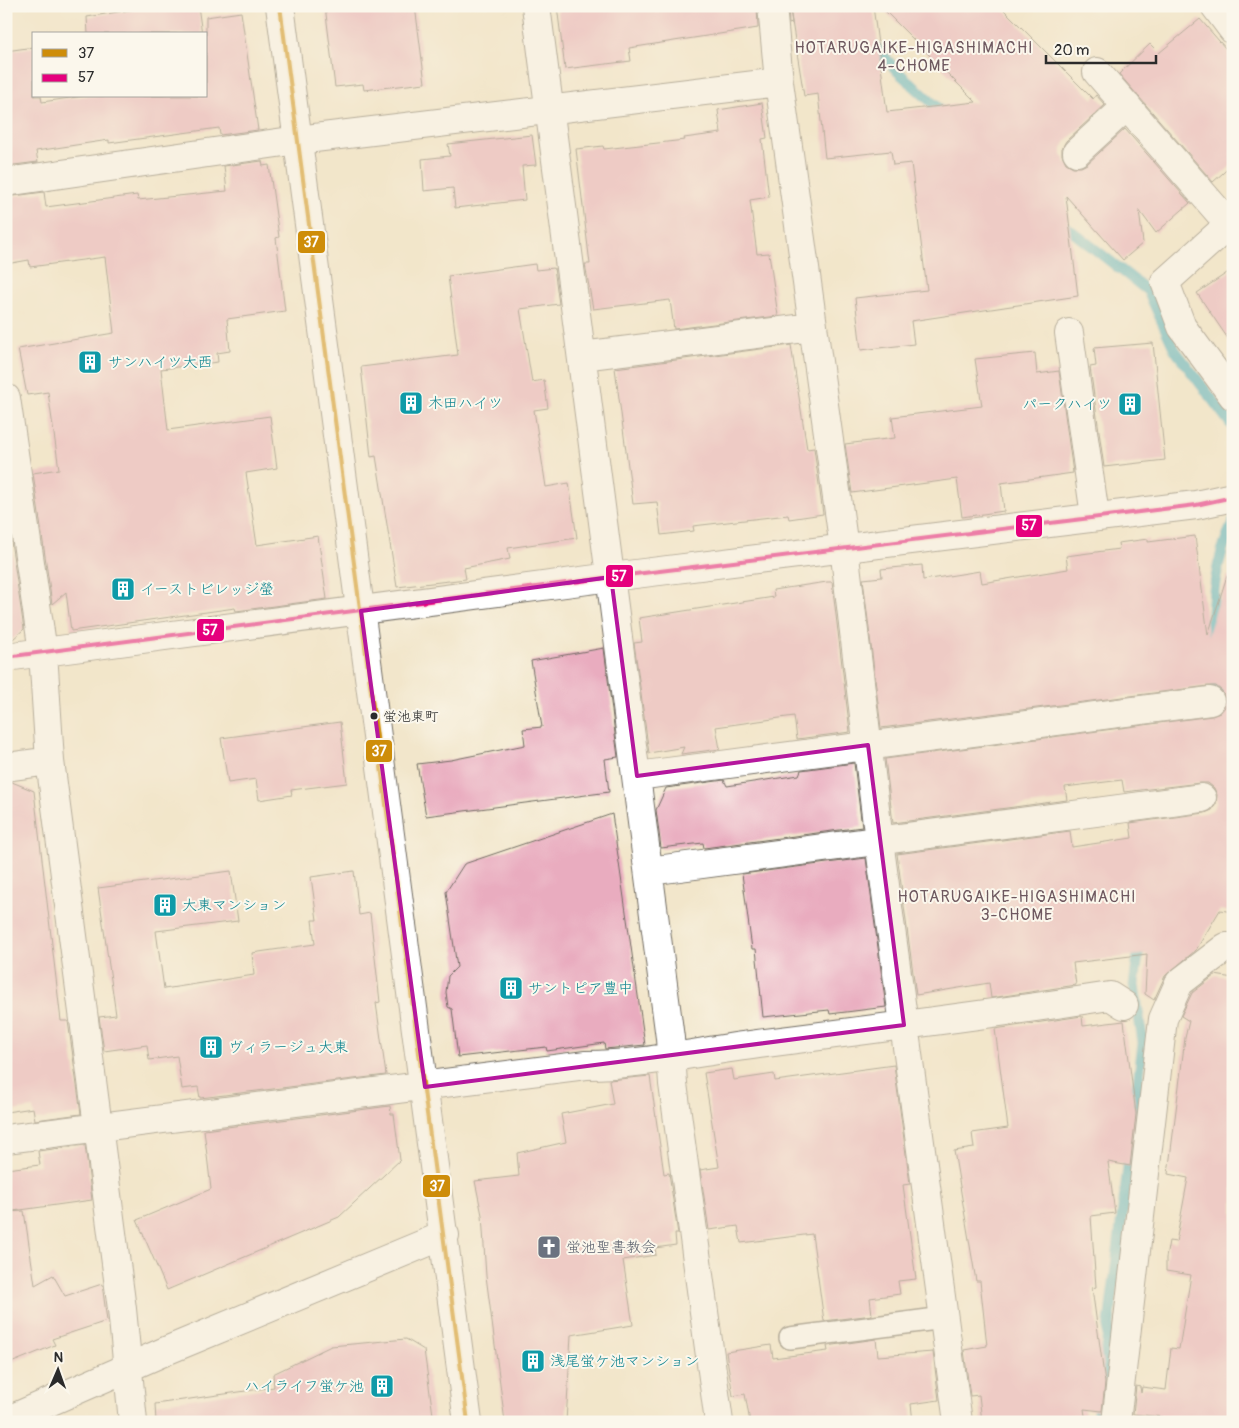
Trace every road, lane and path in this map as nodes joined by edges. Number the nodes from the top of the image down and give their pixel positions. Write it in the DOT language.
graph roads {
  1 [pos="280,6"];
  2 [pos="536,6"];
  3 [pos="772,6"];
  4 [pos="1215,6"];
  5 [pos="1233,30"];
  6 [pos="1097,72"];
  7 [pos="779,82"];
  8 [pos="1127,106"];
  9 [pos="550,109"];
  10 [pos="298,140"];
  11 [pos="1077,152"];
  12 [pos="6,182"];
  13 [pos="1231,222"];
  14 [pos="813,327"];
  15 [pos="1069,333"];
  16 [pos="582,356"];
  17 [pos="1233,396"];
  18 [pos="6,398"];
  19 [pos="1233,497"];
  20 [pos="1095,516"];
  21 [pos="844,548"];
  22 [pos="612,577"];
  23 [pos="361,611"];
  24 [pos="44,652"];
  25 [pos="6,657"];
  26 [pos="1210,701"];
  27 [pos="868,745"];
  28 [pos="50,760"];
  29 [pos="6,767"];
  30 [pos="637,776"];
  31 [pos="1202,798"];
  32 [pos="879,840"];
  33 [pos="649,871"];
  34 [pos="1233,947"];
  35 [pos="1124,1005"];
  36 [pos="904,1026"];
  37 [pos="671,1057"];
  38 [pos="425,1087"];
  39 [pos="97,1126"];
  40 [pos="6,1139"];
  41 [pos="445,1236"];
  42 [pos="944,1318"];
  43 [pos="790,1338"];
  44 [pos="128,1367"];
  45 [pos="6,1421"];
  46 [pos="133,1422"];
  47 [pos="468,1422"];
  48 [pos="719,1422"];
  49 [pos="958,1422"];
  50 [pos="1116,1422"];
  1 -- 10 [label="main road"];
  2 -- 9 [label="main road"];
  3 -- 7 [label="main road"];
  4 -- 5 [label="main road"];
  6 -- 8 [label="main road"];
  7 -- 9 [label="main road"];
  7 -- 14 [label="main road"];
  8 -- 11 [label="main road"];
  8 -- 13 [label="main road"];
  9 -- 10 [label="main road"];
  9 -- 16 [label="main road"];
  10 -- 12 [label="main road"];
  10 -- 23 [label="main road"];
  13 -- 17 [label="main road"];
  14 -- 16 [label="main road"];
  14 -- 21 [label="main road"];
  15 -- 20 [label="main road"];
  16 -- 22 [label="main road"];
  18 -- 24 [label="main road"];
  19 -- 20 [label="main road"];
  20 -- 21 [label="main road"];
  21 -- 22 [label="main road"];
  21 -- 27 [label="main road"];
  22 -- 23 [label="main road"];
  22 -- 30 [label="main road"];
  23 -- 24 [label="main road"];
  23 -- 38 [label="main road"];
  24 -- 25 [label="main road"];
  24 -- 28 [label="main road"];
  26 -- 27 [label="main road"];
  27 -- 30 [label="main road"];
  27 -- 32 [label="main road"];
  28 -- 29 [label="main road"];
  28 -- 39 [label="main road"];
  30 -- 33 [label="main road"];
  31 -- 32 [label="main road"];
  32 -- 33 [label="main road"];
  32 -- 36 [label="main road"];
  33 -- 37 [label="main road"];
  34 -- 50 [label="main road"];
  35 -- 36 [label="main road"];
  36 -- 37 [label="main road"];
  36 -- 42 [label="main road"];
  37 -- 38 [label="main road"];
  37 -- 48 [label="main road"];
  38 -- 39 [label="main road"];
  38 -- 41 [label="main road"];
  39 -- 40 [label="main road"];
  39 -- 44 [label="main road"];
  41 -- 44 [label="main road"];
  41 -- 47 [label="main road"];
  42 -- 43 [label="lane"];
  42 -- 49 [label="main road"];
  44 -- 45 [label="main road"];
  44 -- 46 [label="main road"];
}
